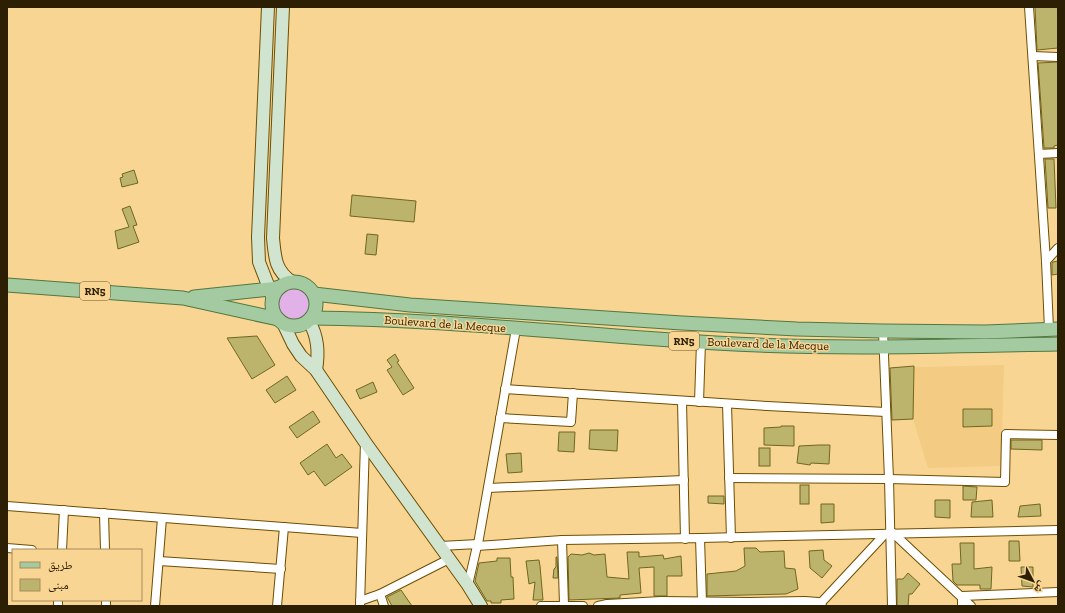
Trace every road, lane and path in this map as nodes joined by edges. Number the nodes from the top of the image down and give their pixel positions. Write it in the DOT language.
graph roads {
  1 [pos="268,7"];
  2 [pos="283,7"];
  3 [pos="1029,7"];
  4 [pos="1033,56"];
  5 [pos="1058,57"];
  6 [pos="1058,153"];
  7 [pos="1039,154"];
  8 [pos="1058,248"];
  9 [pos="1046,261"];
  10 [pos="7,285"];
  11 [pos="279,289"];
  12 [pos="314,294"];
  13 [pos="183,298"];
  14 [pos="310,320"];
  15 [pos="281,321"];
  16 [pos="516,329"];
  17 [pos="1054,329"];
  18 [pos="883,331"];
  19 [pos="701,342"];
  20 [pos="1058,344"];
  21 [pos="884,347"];
  22 [pos="316,370"];
  23 [pos="506,389"];
  24 [pos="573,393"];
  25 [pos="682,401"];
  26 [pos="698,402"];
  27 [pos="727,404"];
  28 [pos="886,412"];
  29 [pos="500,418"];
  30 [pos="1058,434"];
  31 [pos="365,442"];
  32 [pos="729,478"];
  33 [pos="889,479"];
  34 [pos="684,480"];
  35 [pos="488,488"];
  36 [pos="7,506"];
  37 [pos="64,510"];
  38 [pos="104,513"];
  39 [pos="162,518"];
  40 [pos="284,527"];
  41 [pos="1058,530"];
  42 [pos="362,533"];
  43 [pos="889,534"];
  44 [pos="700,538"];
  45 [pos="731,538"];
  46 [pos="685,539"];
  47 [pos="562,540"];
  48 [pos="478,545"];
  49 [pos="440,546"];
  50 [pos="7,548"];
  51 [pos="20,549"];
  52 [pos="62,549"];
  53 [pos="105,549"];
  54 [pos="449,559"];
  55 [pos="159,561"];
  56 [pos="280,569"];
  57 [pos="468,585"];
  58 [pos="1058,592"];
  59 [pos="380,594"];
  60 [pos="962,596"];
  61 [pos="702,602"];
  62 [pos="360,604"];
  63 [pos="637,604"];
  64 [pos="564,605"];
  65 [pos="820,605"];
  66 [pos="155,606"];
  67 [pos="277,606"];
  68 [pos="384,606"];
  69 [pos="481,606"];
  70 [pos="541,606"];
  71 [pos="583,606"];
  72 [pos="598,606"];
  73 [pos="892,606"];
  74 [pos="962,606"];
  75 [pos="971,606"];
  1 -- 11 [label="street"];
  2 -- 11 [label="street"];
  3 -- 4 [label="street"];
  4 -- 5 [label="street"];
  4 -- 7 [label="street"];
  6 -- 7 [label="street"];
  7 -- 9 [label="street"];
  8 -- 9 [label="street"];
  9 -- 17 [label="street"];
  10 -- 13 [label="main road, RN5"];
  11 -- 12 [label="main road, Boulevard de la Mecque / RN5"];
  11 -- 13 [label="main road, Boulevard de la Mecque / RN5"];
  11 -- 15 [label="main road"];
  12 -- 14 [label="main road"];
  12 -- 18 [label="main road, Boulevard de la Mecque / RN5"];
  13 -- 15 [label="main road, Boulevard de la Mecque / RN5"];
  14 -- 15 [label="main road, Boulevard de la Mecque / RN5"];
  14 -- 16 [label="main road, Boulevard de la Mecque / RN5"];
  14 -- 22 [label="street"];
  15 -- 22 [label="street"];
  16 -- 19 [label="main road, Boulevard de la Mecque / RN5"];
  16 -- 23 [label="street"];
  17 -- 18 [label="main road, Boulevard de la Mecque / RN5"];
  18 -- 21 [label="street"];
  19 -- 21 [label="main road, Boulevard de la Mecque / RN5"];
  19 -- 26 [label="street"];
  20 -- 21 [label="main road, Boulevard de la Mecque / RN5"];
  21 -- 28 [label="street"];
  22 -- 31 [label="street"];
  23 -- 24 [label="street"];
  23 -- 29 [label="street"];
  24 -- 25 [label="street"];
  24 -- 29 [label="street"];
  25 -- 26 [label="street"];
  25 -- 34 [label="street"];
  26 -- 27 [label="street"];
  27 -- 28 [label="street"];
  27 -- 32 [label="street"];
  28 -- 33 [label="street"];
  29 -- 35 [label="street"];
  30 -- 33 [label="street"];
  31 -- 42 [label="street"];
  31 -- 49 [label="street"];
  32 -- 33 [label="street"];
  32 -- 45 [label="street"];
  33 -- 43 [label="street"];
  34 -- 35 [label="street"];
  34 -- 46 [label="street"];
  35 -- 48 [label="street"];
  36 -- 37 [label="street"];
  37 -- 38 [label="street"];
  37 -- 52 [label="street"];
  38 -- 39 [label="street"];
  38 -- 53 [label="street"];
  39 -- 40 [label="street"];
  39 -- 55 [label="street"];
  40 -- 42 [label="street"];
  40 -- 56 [label="street"];
  41 -- 43 [label="street"];
  42 -- 62 [label="street"];
  43 -- 45 [label="street"];
  43 -- 60 [label="street"];
  43 -- 65 [label="street"];
  43 -- 73 [label="street"];
  44 -- 45 [label="street"];
  44 -- 46 [label="street"];
  44 -- 61 [label="street"];
  46 -- 47 [label="street"];
  47 -- 48 [label="street"];
  47 -- 64 [label="street"];
  48 -- 49 [label="street"];
  48 -- 57 [label="street"];
  49 -- 54 [label="street"];
  50 -- 51 [label="street"];
  54 -- 57 [label="street"];
  54 -- 59 [label="street"];
  55 -- 56 [label="street"];
  55 -- 66 [label="street"];
  56 -- 67 [label="street"];
  57 -- 69 [label="street"];
  58 -- 60 [label="street"];
  59 -- 62 [label="street"];
  59 -- 68 [label="street"];
  60 -- 74 [label="street"];
  60 -- 75 [label="street"];
  61 -- 63 [label="street"];
  61 -- 65 [label="street"];
  63 -- 72 [label="street"];
  64 -- 70 [label="street"];
  64 -- 71 [label="street"];
}
